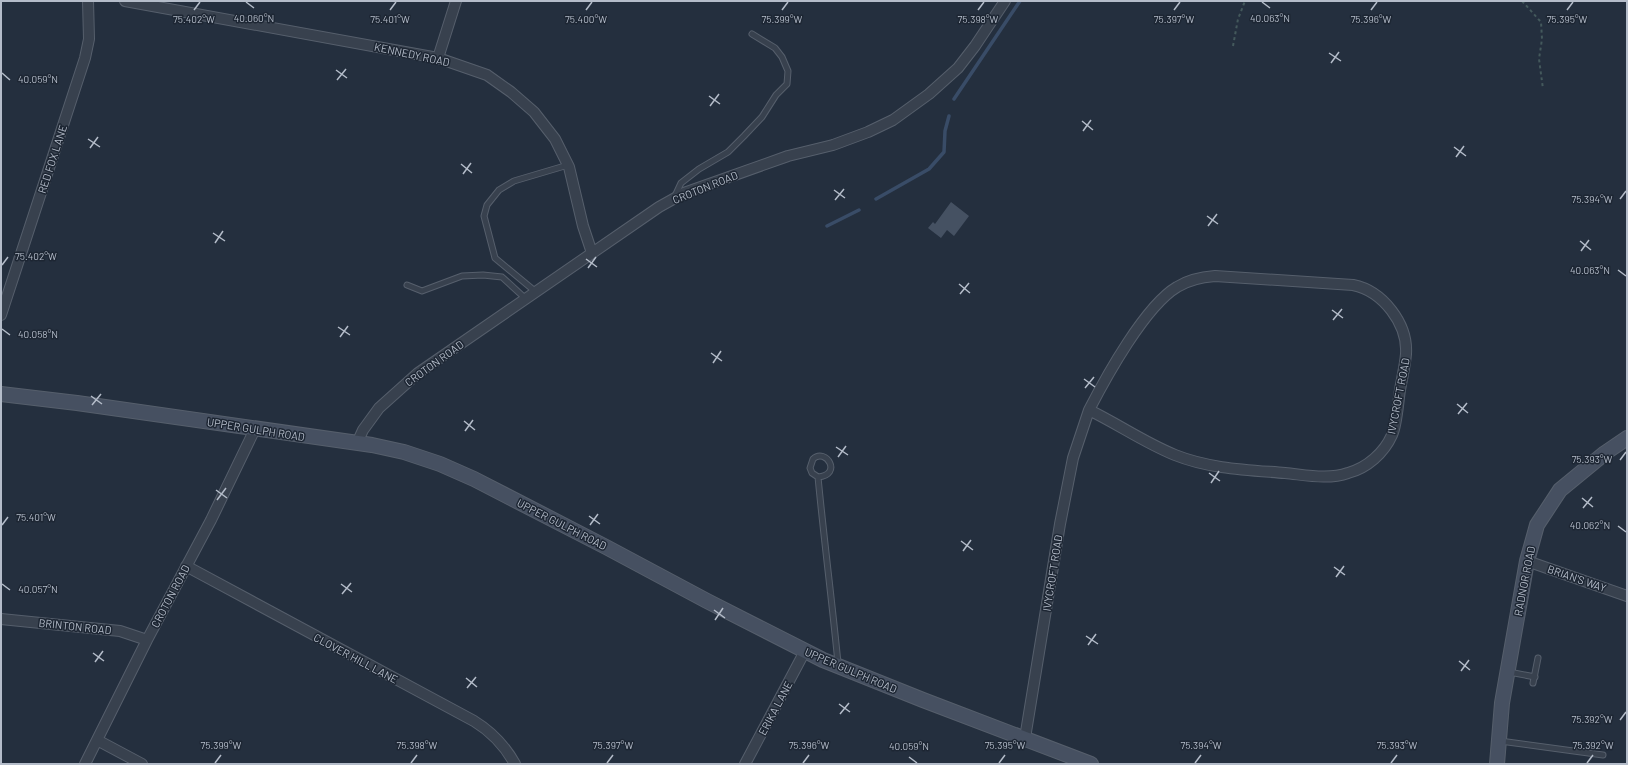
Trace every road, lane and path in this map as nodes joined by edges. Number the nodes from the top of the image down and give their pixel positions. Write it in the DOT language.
graph roads {
  1 [pos="88,1"];
  2 [pos="125,1"];
  3 [pos="456,1"];
  4 [pos="1005,1"];
  5 [pos="1245,1"];
  6 [pos="1522,1"];
  7 [pos="752,34"];
  8 [pos="1232,46"];
  9 [pos="438,58"];
  10 [pos="1543,89"];
  11 [pos="568,165"];
  12 [pos="674,198"];
  13 [pos="592,253"];
  14 [pos="407,285"];
  15 [pos="536,292"];
  16 [pos="526,299"];
  17 [pos="1,315"];
  18 [pos="1,394"];
  19 [pos="1089,410"];
  20 [pos="255,429"];
  21 [pos="1627,438"];
  22 [pos="357,443"];
  23 [pos="818,477"];
  24 [pos="1527,561"];
  25 [pos="186,566"];
  26 [pos="1627,596"];
  27 [pos="1,619"];
  28 [pos="146,640"];
  29 [pos="805,651"];
  30 [pos="1538,658"];
  31 [pos="839,666"];
  32 [pos="1508,672"];
  33 [pos="1534,677"];
  34 [pos="1533,683"];
  35 [pos="1025,738"];
  36 [pos="97,740"];
  37 [pos="1499,740"];
  38 [pos="1603,755"];
  39 [pos="85,764"];
  40 [pos="142,764"];
  41 [pos="515,764"];
  42 [pos="745,764"];
  43 [pos="1091,764"];
  44 [pos="1497,764"];
  1 -- 17 [label="street, RED FOX LANE"];
  2 -- 9 [label="street, KENNEDY ROAD"];
  3 -- 9 [label="street"];
  4 -- 12 [label="street, CROTON ROAD"];
  5 -- 8 [label="path"];
  6 -- 10 [label="path"];
  7 -- 12 [label="lane"];
  9 -- 11 [label="street, KENNEDY ROAD"];
  11 -- 13 [label="street, KENNEDY ROAD"];
  11 -- 15 [label="lane"];
  12 -- 13 [label="street, CROTON ROAD"];
  13 -- 15 [label="street, CROTON ROAD"];
  14 -- 16 [label="lane"];
  15 -- 16 [label="street, CROTON ROAD"];
  16 -- 22 [label="street, CROTON ROAD"];
  18 -- 20 [label="street, UPPER GULPH ROAD"];
  19 -- 19 [label="street, IVYCROFT ROAD"];
  19 -- 35 [label="street, IVYCROFT ROAD"];
  20 -- 22 [label="street, UPPER GULPH ROAD"];
  20 -- 25 [label="street, CROTON ROAD"];
  21 -- 24 [label="street, RADNOR ROAD"];
  22 -- 29 [label="street, UPPER GULPH ROAD"];
  23 -- 23 [label="lane"];
  23 -- 31 [label="lane"];
  24 -- 26 [label="street, BRIAN'S WAY"];
  24 -- 32 [label="street, RADNOR ROAD"];
  25 -- 28 [label="street, CROTON ROAD"];
  25 -- 41 [label="street, CLOVER HILL LANE"];
  27 -- 28 [label="street, BRINTON ROAD"];
  28 -- 36 [label="street, CROTON ROAD"];
  29 -- 31 [label="street, UPPER GULPH ROAD"];
  29 -- 42 [label="street, ERIKA LANE"];
  30 -- 33 [label="lane"];
  31 -- 35 [label="street, UPPER GULPH ROAD"];
  32 -- 33 [label="lane"];
  32 -- 37 [label="street, RADNOR ROAD"];
  33 -- 34 [label="lane"];
  35 -- 43 [label="street, UPPER GULPH ROAD"];
  36 -- 39 [label="street, CROTON ROAD"];
  36 -- 40 [label="street"];
  37 -- 38 [label="lane"];
  37 -- 44 [label="street, RADNOR ROAD"];
}
